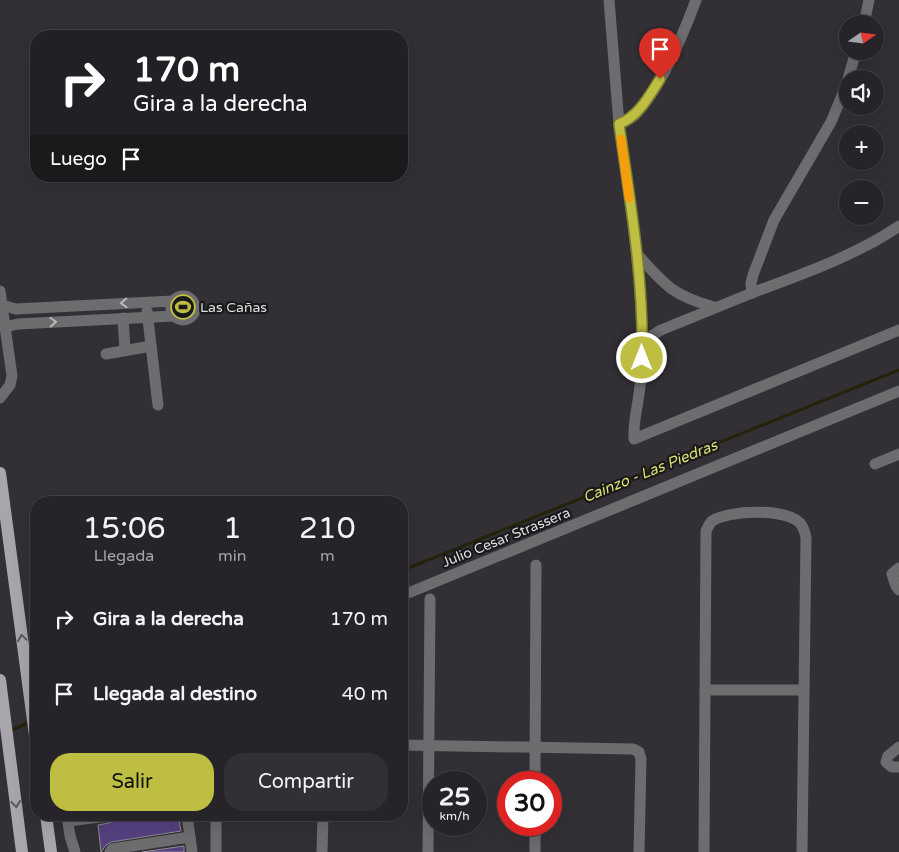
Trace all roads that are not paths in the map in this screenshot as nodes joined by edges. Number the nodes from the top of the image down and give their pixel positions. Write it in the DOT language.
graph roads {
  1 [pos="609,0"];
  2 [pos="696,0"];
  3 [pos="869,0"];
  4 [pos="866,15"];
  5 [pos="839,102"];
  6 [pos="619,124"];
  7 [pos="899,226"];
  8 [pos="637,254"];
  9 [pos="0,291"];
  10 [pos="752,293"];
  11 [pos="145,301"];
  12 [pos="173,301"];
  13 [pos="106,304"];
  14 [pos="2,305"];
  15 [pos="714,307"];
  16 [pos="173,316"];
  17 [pos="148,317"];
  18 [pos="123,318"];
  19 [pos="107,319"];
  20 [pos="5,327"];
  21 [pos="899,330"];
  22 [pos="642,342"];
  23 [pos="151,346"];
  24 [pos="125,350"];
  25 [pos="106,354"];
  26 [pos="899,391"];
  27 [pos="0,398"];
  28 [pos="158,405"];
  29 [pos="899,454"];
  30 [pos="875,464"];
  31 [pos="0,473"];
  32 [pos="536,565"];
  33 [pos="899,568"];
  34 [pos="899,590"];
  35 [pos="408,593"];
  36 [pos="430,599"];
  37 [pos="0,680"];
  38 [pos="705,690"];
  39 [pos="803,690"];
  40 [pos="30,704"];
  41 [pos="408,745"];
  42 [pos="429,746"];
  43 [pos="899,747"];
  44 [pos="535,748"];
  45 [pos="899,767"];
  46 [pos="535,771"];
  47 [pos="47,821"];
  48 [pos="69,821"];
  49 [pos="188,821"];
  50 [pos="216,821"];
  51 [pos="323,821"];
  52 [pos="535,836"];
  53 [pos="190,837"];
  54 [pos="22,852"];
  55 [pos="51,852"];
  56 [pos="75,852"];
  57 [pos="110,852"];
  58 [pos="192,852"];
  59 [pos="216,852"];
  60 [pos="322,852"];
  61 [pos="428,852"];
  62 [pos="535,852"];
  63 [pos="639,852"];
  64 [pos="704,852"];
  65 [pos="802,852"];
  1 -- 6 [label="street"];
  2 -- 6 [label="street"];
  3 -- 4 [label="street"];
  5 -- 10 [label="street"];
  6 -- 8 [label="street"];
  7 -- 10 [label="street"];
  8 -- 15 [label="street"];
  8 -- 22 [label="street"];
  9 -- 14 [label="street"];
  10 -- 15 [label="street"];
  11 -- 12 [label="street"];
  11 -- 13 [label="street, one-way"];
  11 -- 17 [label="street"];
  12 -- 16 [label="street"];
  12 -- 16 [label="street"];
  13 -- 14 [label="street"];
  13 -- 19 [label="street"];
  14 -- 20 [label="street"];
  15 -- 22 [label="street"];
  16 -- 17 [label="street"];
  17 -- 18 [label="street"];
  17 -- 23 [label="street"];
  18 -- 19 [label="street"];
  18 -- 24 [label="street"];
  20 -- 19 [label="street, one-way"];
  20 -- 27 [label="street"];
  21 -- 22 [label="street"];
  23 -- 24 [label="street"];
  23 -- 28 [label="street"];
  24 -- 25 [label="street"];
  26 -- 35 [label="street, Julio Cesar Strassera"];
  29 -- 30 [label="street"];
  40 -- 31 [label="main road, one-way"];
  32 -- 44 [label="street"];
  33 -- 34 [label="street"];
  36 -- 42 [label="street"];
  37 -- 54 [label="main road, one-way"];
  38 -- 39 [label="street"];
  38 -- 39 [label="street"];
  38 -- 64 [label="street"];
  39 -- 65 [label="street"];
  41 -- 42 [label="street"];
  42 -- 44 [label="street"];
  42 -- 61 [label="street"];
  43 -- 45 [label="street"];
  44 -- 46 [label="street"];
  44 -- 63 [label="street"];
  47 -- 55 [label="main road"];
  48 -- 56 [label="street"];
  49 -- 53 [label="street"];
  50 -- 59 [label="street"];
  51 -- 60 [label="street"];
  52 -- 62 [label="street"];
  53 -- 57 [label="street"];
  53 -- 58 [label="street"];
}
